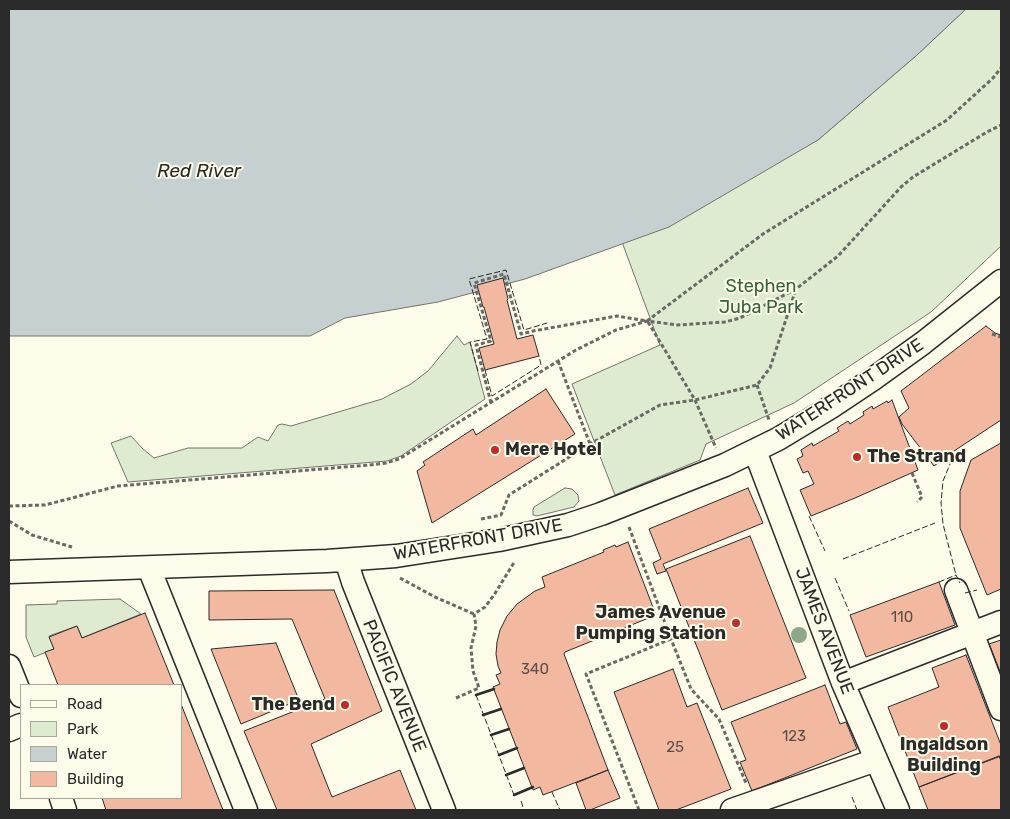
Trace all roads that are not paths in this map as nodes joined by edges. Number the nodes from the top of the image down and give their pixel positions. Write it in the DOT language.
graph roads {
  1 [pos="1001,281"];
  2 [pos="754,451"];
  3 [pos="346,560"];
  4 [pos="149,568"];
  5 [pos="9,572"];
  6 [pos="956,590"];
  7 [pos="1001,622"];
  8 [pos="972,634"];
  9 [pos="9,666"];
  10 [pos="844,683"];
  11 [pos="20,694"];
  12 [pos="1001,709"];
  13 [pos="876,760"];
  14 [pos="747,802"];
  15 [pos="440,809"];
  16 [pos="246,810"];
  17 [pos="898,810"];
  1 -- 2 [label="street, WATERFRONT DRIVE"];
  2 -- 3 [label="street, WATERFRONT DRIVE"];
  2 -- 10 [label="street, JAMES AVENUE"];
  3 -- 4 [label="street, WATERFRONT DRIVE"];
  3 -- 15 [label="street, PACIFIC AVENUE"];
  4 -- 5 [label="street, WATERFRONT DRIVE"];
  4 -- 16 [label="street"];
  6 -- 8 [label="street"];
  7 -- 8 [label="street"];
  8 -- 10 [label="street"];
  8 -- 12 [label="street"];
  9 -- 11 [label="street"];
  10 -- 13 [label="street, JAMES AVENUE"];
  13 -- 14 [label="street"];
  13 -- 17 [label="street, JAMES AVENUE"];
}
